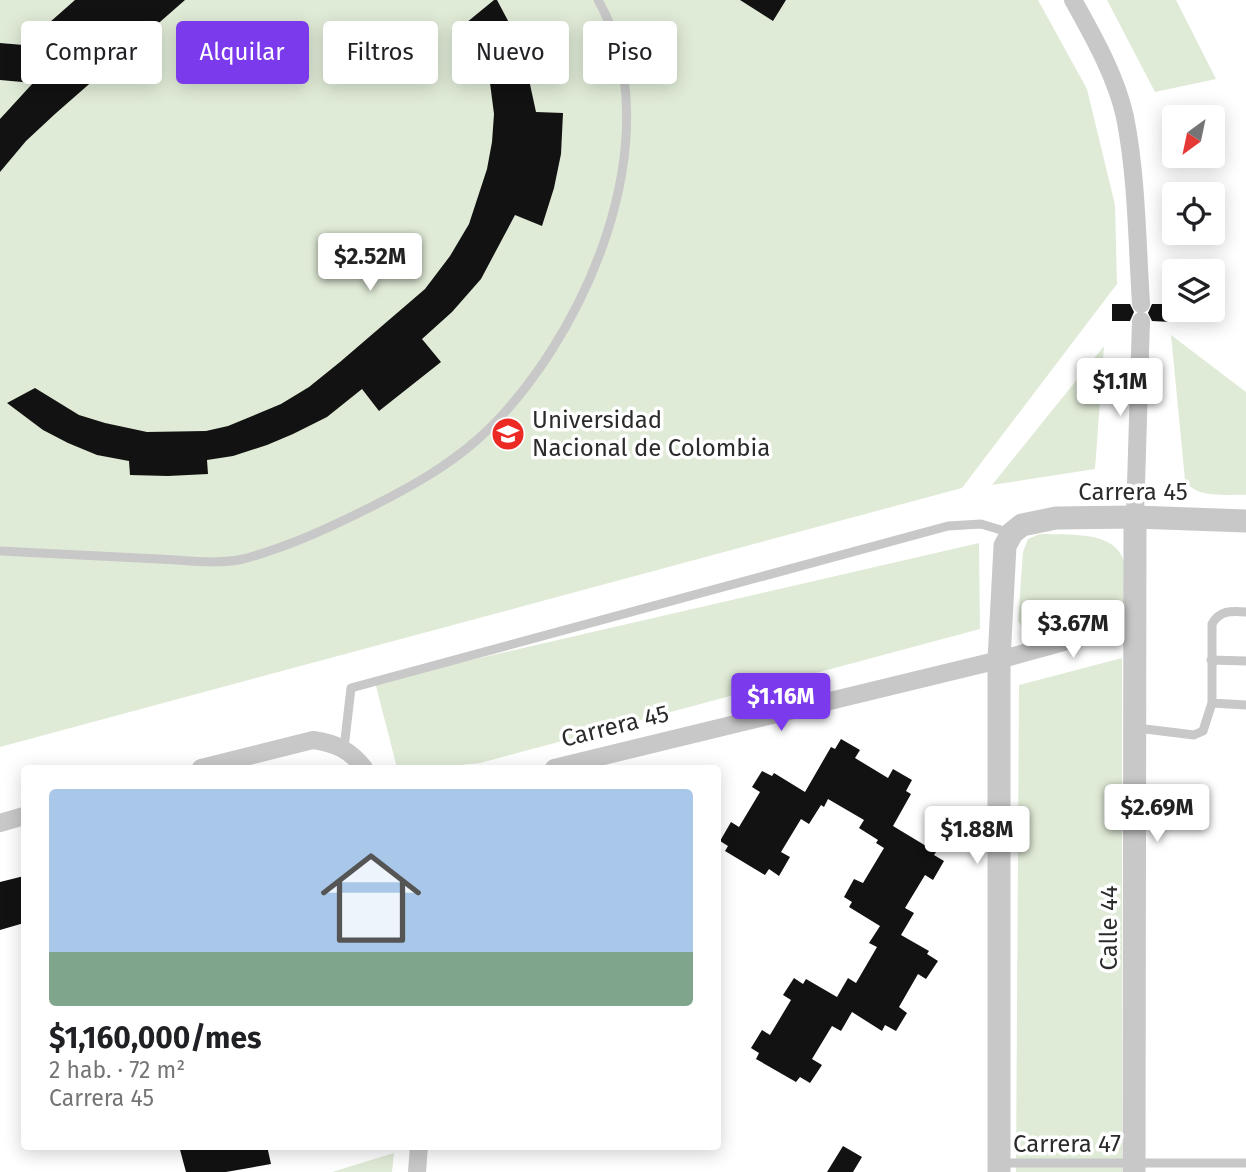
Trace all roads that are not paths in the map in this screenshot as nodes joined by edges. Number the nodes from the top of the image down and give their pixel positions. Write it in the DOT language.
graph roads {
  1 [pos="598,0"];
  2 [pos="1073,0"];
  3 [pos="1135,517"];
  4 [pos="1246,521"];
  5 [pos="1012,533"];
  6 [pos="0,551"];
  7 [pos="1246,612"];
  8 [pos="1136,622"];
  9 [pos="999,660"];
  10 [pos="1211,660"];
  11 [pos="1246,661"];
  12 [pos="1212,703"];
  13 [pos="1246,705"];
  14 [pos="1136,728"];
  15 [pos="344,748"];
  16 [pos="212,765"];
  17 [pos="361,765"];
  18 [pos="566,765"];
  19 [pos="21,817"];
  20 [pos="0,823"];
  21 [pos="419,1150"];
  22 [pos="1246,1163"];
  23 [pos="999,1168"];
  24 [pos="1134,1168"];
  25 [pos="417,1172"];
  1 -- 6 [label="lane"];
  2 -- 3 [label="street"];
  3 -- 4 [label="street, Carrera 45"];
  3 -- 5 [label="street, Carrera 45"];
  3 -- 8 [label="street, Calle 44"];
  5 -- 9 [label="street"];
  5 -- 15 [label="lane"];
  7 -- 10 [label="lane"];
  8 -- 9 [label="street, Carrera 45"];
  8 -- 14 [label="street, Calle 44"];
  9 -- 18 [label="street, Carrera 45"];
  9 -- 23 [label="street"];
  10 -- 11 [label="lane"];
  10 -- 12 [label="lane"];
  12 -- 13 [label="lane"];
  12 -- 14 [label="lane"];
  14 -- 24 [label="street, Calle 44"];
  15 -- 16 [label="street"];
  15 -- 17 [label="street"];
  19 -- 20 [label="street"];
  21 -- 25 [label="street"];
  22 -- 24 [label="lane, Carrera 47"];
  23 -- 24 [label="lane, Carrera 47"];
}
